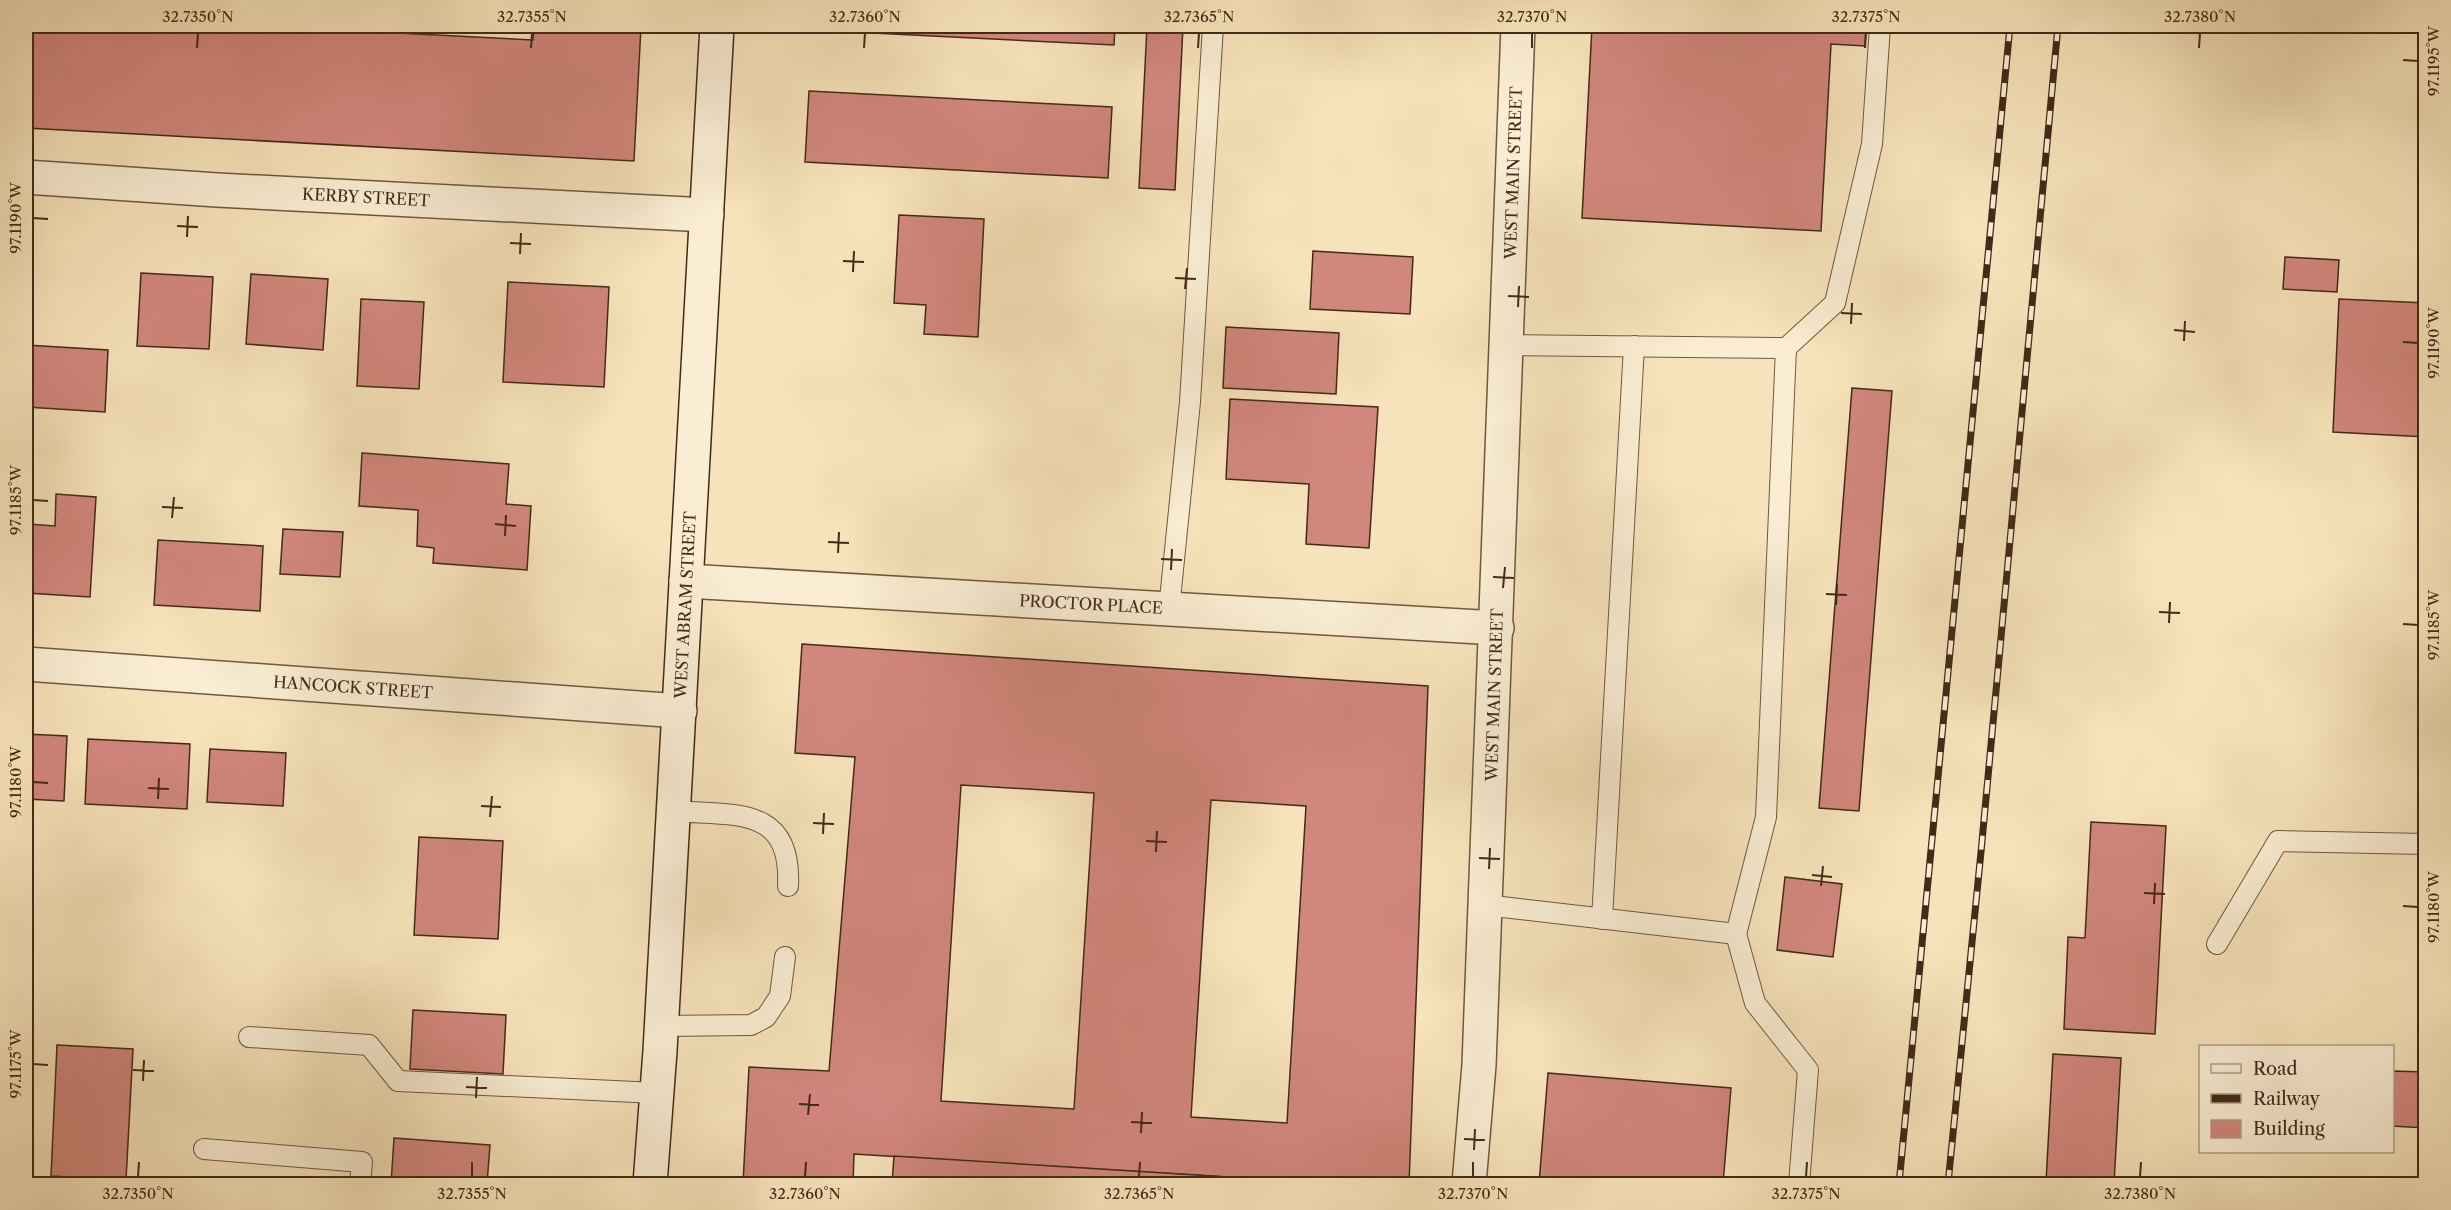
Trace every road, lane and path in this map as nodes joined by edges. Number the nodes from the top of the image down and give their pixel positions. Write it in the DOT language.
graph roads {
  1 [pos="717,26"];
  2 [pos="1213,26"];
  3 [pos="1518,26"];
  4 [pos="1880,26"];
  5 [pos="26,177"];
  6 [pos="707,215"];
  7 [pos="1507,345"];
  8 [pos="1634,346"];
  9 [pos="1786,348"];
  10 [pos="686,581"];
  11 [pos="1169,609"];
  12 [pos="1497,628"];
  13 [pos="26,664"];
  14 [pos="680,711"];
  15 [pos="674,811"];
  16 [pos="2426,844"];
  17 [pos="788,886"];
  18 [pos="1485,905"];
  19 [pos="1602,919"];
  20 [pos="1736,934"];
  21 [pos="2217,944"];
  22 [pos="785,957"];
  23 [pos="662,1026"];
  24 [pos="249,1037"];
  25 [pos="657,1093"];
  26 [pos="204,1149"];
  27 [pos="360,1185"];
  28 [pos="650,1185"];
  29 [pos="1469,1185"];
  30 [pos="1799,1185"];
  1 -- 6 [label="street, WEST ABRAM STREET"];
  2 -- 11 [label="lane"];
  3 -- 7 [label="street, WEST MAIN STREET"];
  4 -- 9 [label="lane"];
  5 -- 6 [label="street, KERBY STREET"];
  6 -- 10 [label="street, WEST ABRAM STREET"];
  7 -- 8 [label="lane"];
  7 -- 12 [label="street, WEST MAIN STREET"];
  8 -- 9 [label="lane"];
  8 -- 19 [label="lane"];
  9 -- 20 [label="lane"];
  10 -- 11 [label="street, PROCTOR PLACE"];
  10 -- 14 [label="street, WEST ABRAM STREET"];
  11 -- 12 [label="street, PROCTOR PLACE"];
  12 -- 18 [label="street, WEST MAIN STREET"];
  13 -- 14 [label="street, HANCOCK STREET"];
  14 -- 15 [label="street, WEST ABRAM STREET"];
  15 -- 17 [label="lane"];
  15 -- 23 [label="street, WEST ABRAM STREET"];
  16 -- 21 [label="lane"];
  18 -- 19 [label="lane"];
  18 -- 29 [label="street, WEST MAIN STREET"];
  19 -- 20 [label="lane"];
  20 -- 30 [label="lane"];
  22 -- 23 [label="lane"];
  23 -- 25 [label="street, WEST ABRAM STREET"];
  24 -- 25 [label="lane"];
  25 -- 28 [label="street, WEST ABRAM STREET"];
  26 -- 27 [label="lane"];
}
